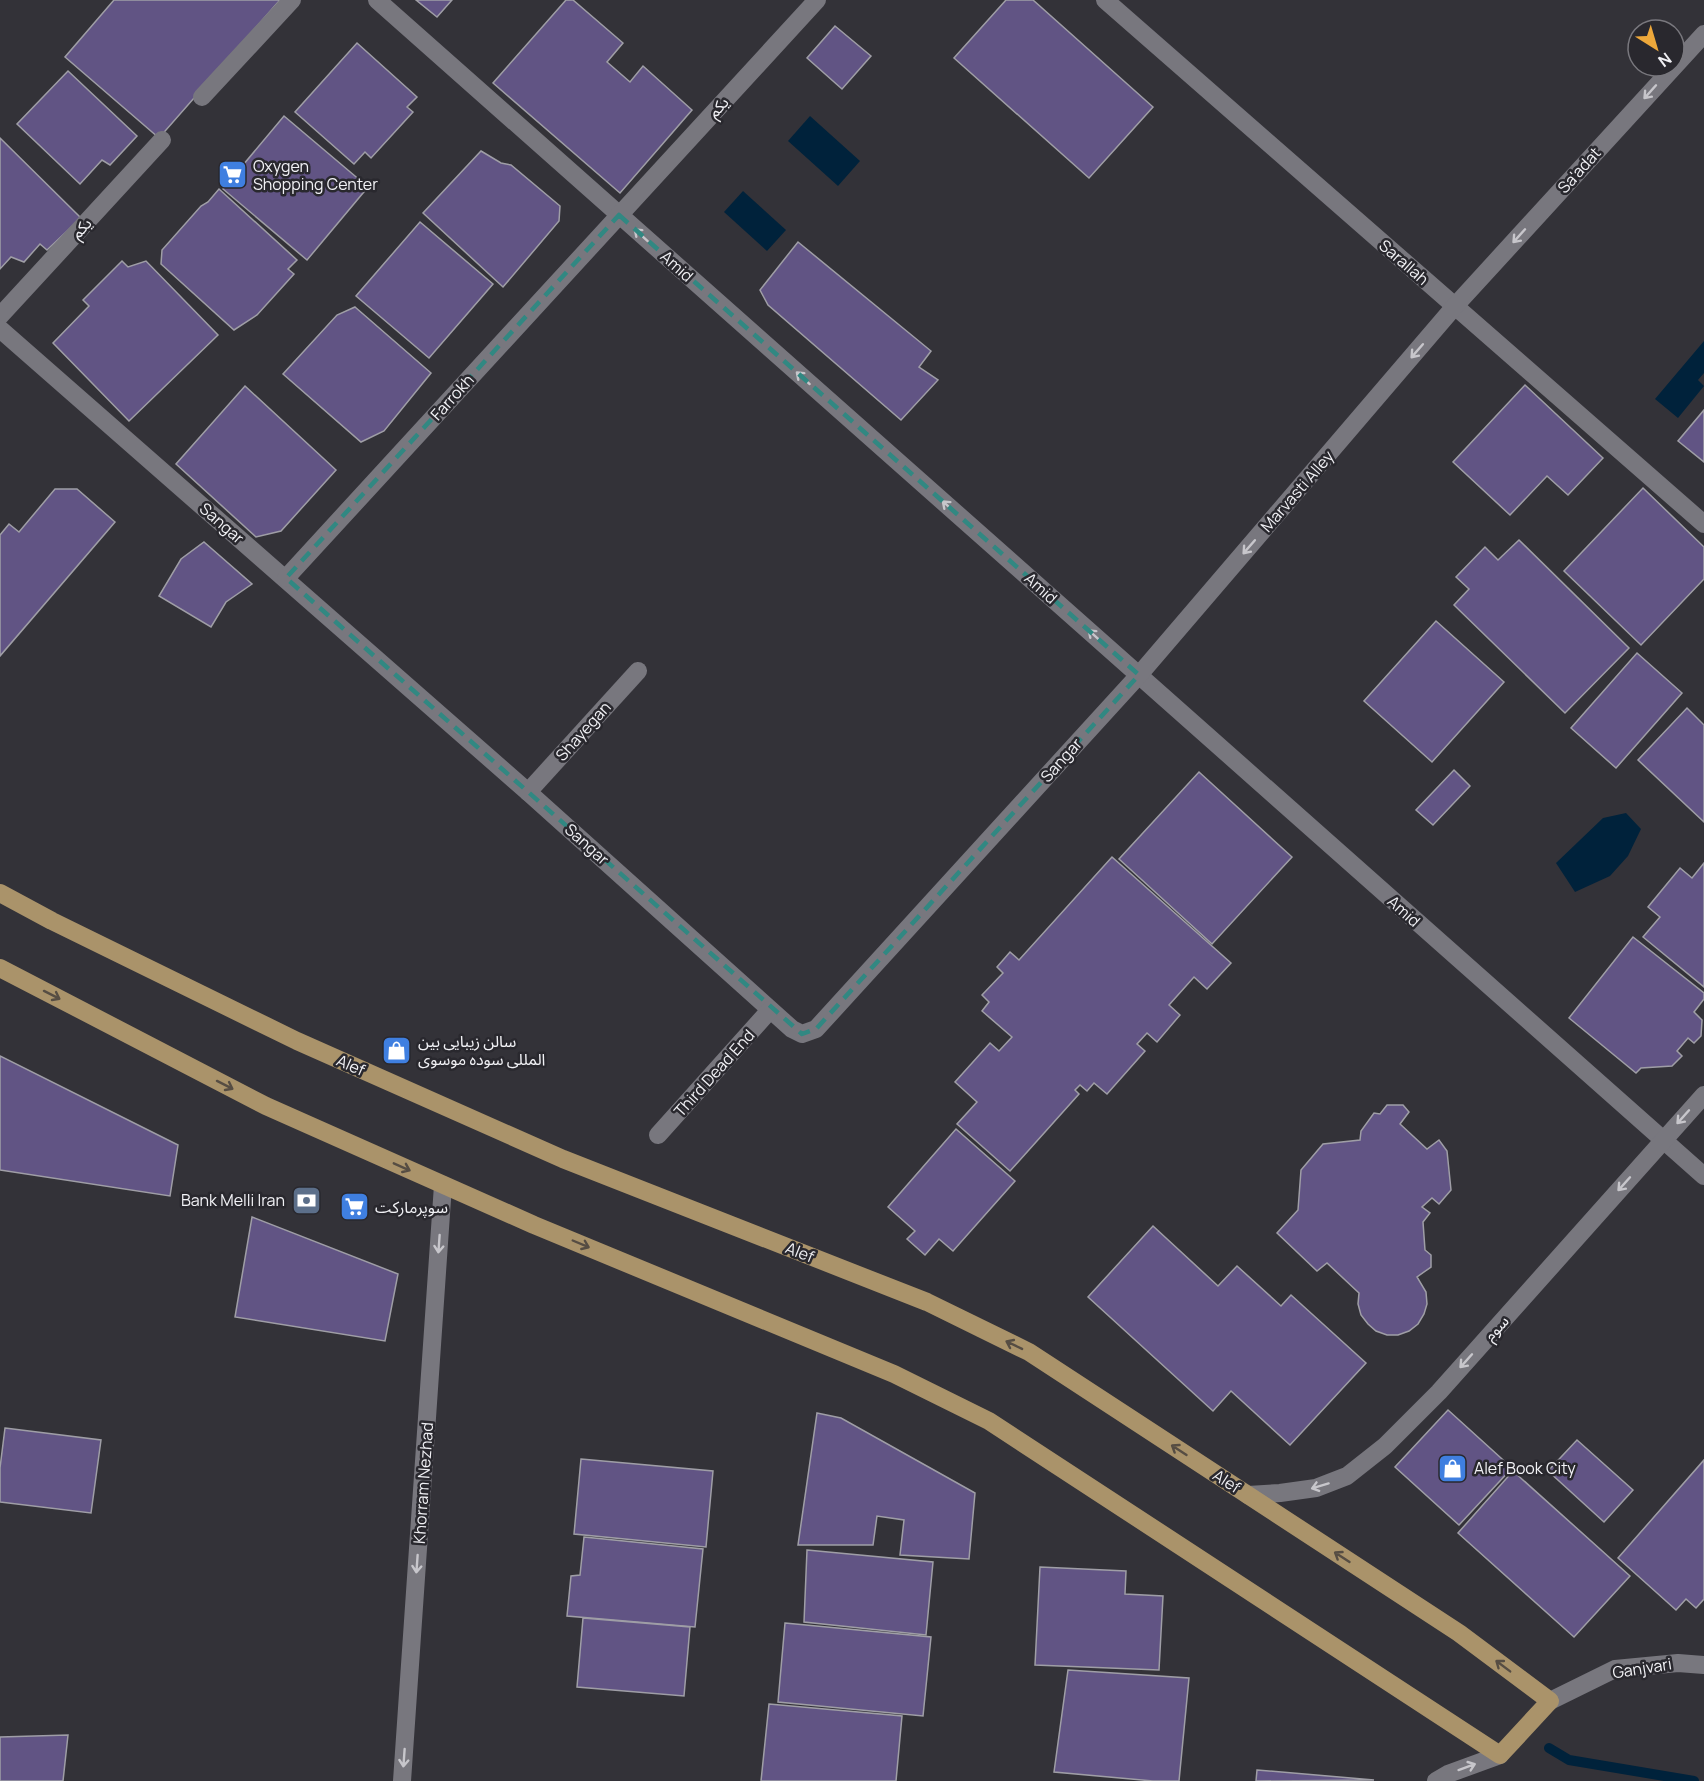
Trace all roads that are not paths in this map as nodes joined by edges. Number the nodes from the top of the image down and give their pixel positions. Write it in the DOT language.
graph roads {
  1 [pos="292,0"];
  2 [pos="377,0"];
  3 [pos="817,0"];
  4 [pos="1105,0"];
  5 [pos="1704,34"];
  6 [pos="202,97"];
  7 [pos="162,140"];
  8 [pos="619,215"];
  9 [pos="1455,306"];
  10 [pos="0,316"];
  11 [pos="0,329"];
  12 [pos="1704,524"];
  13 [pos="286,578"];
  14 [pos="638,671"];
  15 [pos="1139,675"];
  16 [pos="528,792"];
  17 [pos="0,893"];
  18 [pos="0,968"];
  19 [pos="771,1010"];
  20 [pos="1704,1095"];
  21 [pos="658,1135"];
  22 [pos="1663,1140"];
  23 [pos="1704,1176"];
  24 [pos="443,1185"];
  25 [pos="1248,1495"];
  26 [pos="1704,1665"];
  27 [pos="1550,1701"];
  28 [pos="1500,1755"];
  29 [pos="402,1781"];
  30 [pos="1436,1781"];
  1 -- 6 [label="street"];
  2 -- 8 [label="street, Amid"];
  3 -- 8 [label="street, یکم"];
  4 -- 9 [label="street, Sarallah"];
  5 -- 9 [label="street, Sa'adat, one-way"];
  7 -- 10 [label="street, یکم"];
  8 -- 13 [label="street, Farrokh"];
  15 -- 8 [label="street, Amid, one-way"];
  9 -- 12 [label="street, Sarallah"];
  9 -- 15 [label="street, Marvasti Alley, one-way"];
  11 -- 13 [label="street, Sangar"];
  13 -- 16 [label="street, Sangar"];
  14 -- 16 [label="street, Shayegan"];
  15 -- 19 [label="street, Sangar"];
  15 -- 22 [label="street, Amid"];
  16 -- 19 [label="street, Sangar"];
  25 -- 17 [label="main road, Alef, one-way"];
  18 -- 24 [label="main road, one-way"];
  19 -- 21 [label="street, Third Dead End"];
  20 -- 22 [label="street, سوم, one-way"];
  22 -- 23 [label="street, Amid"];
  22 -- 25 [label="street, سوم, one-way"];
  24 -- 28 [label="main road, one-way"];
  24 -- 29 [label="street, Khorram Nezhad, one-way"];
  27 -- 25 [label="main road, Alef, one-way"];
  26 -- 27 [label="street, Ganjvari"];
  27 -- 28 [label="main road"];
  30 -- 28 [label="street, one-way"];
}
